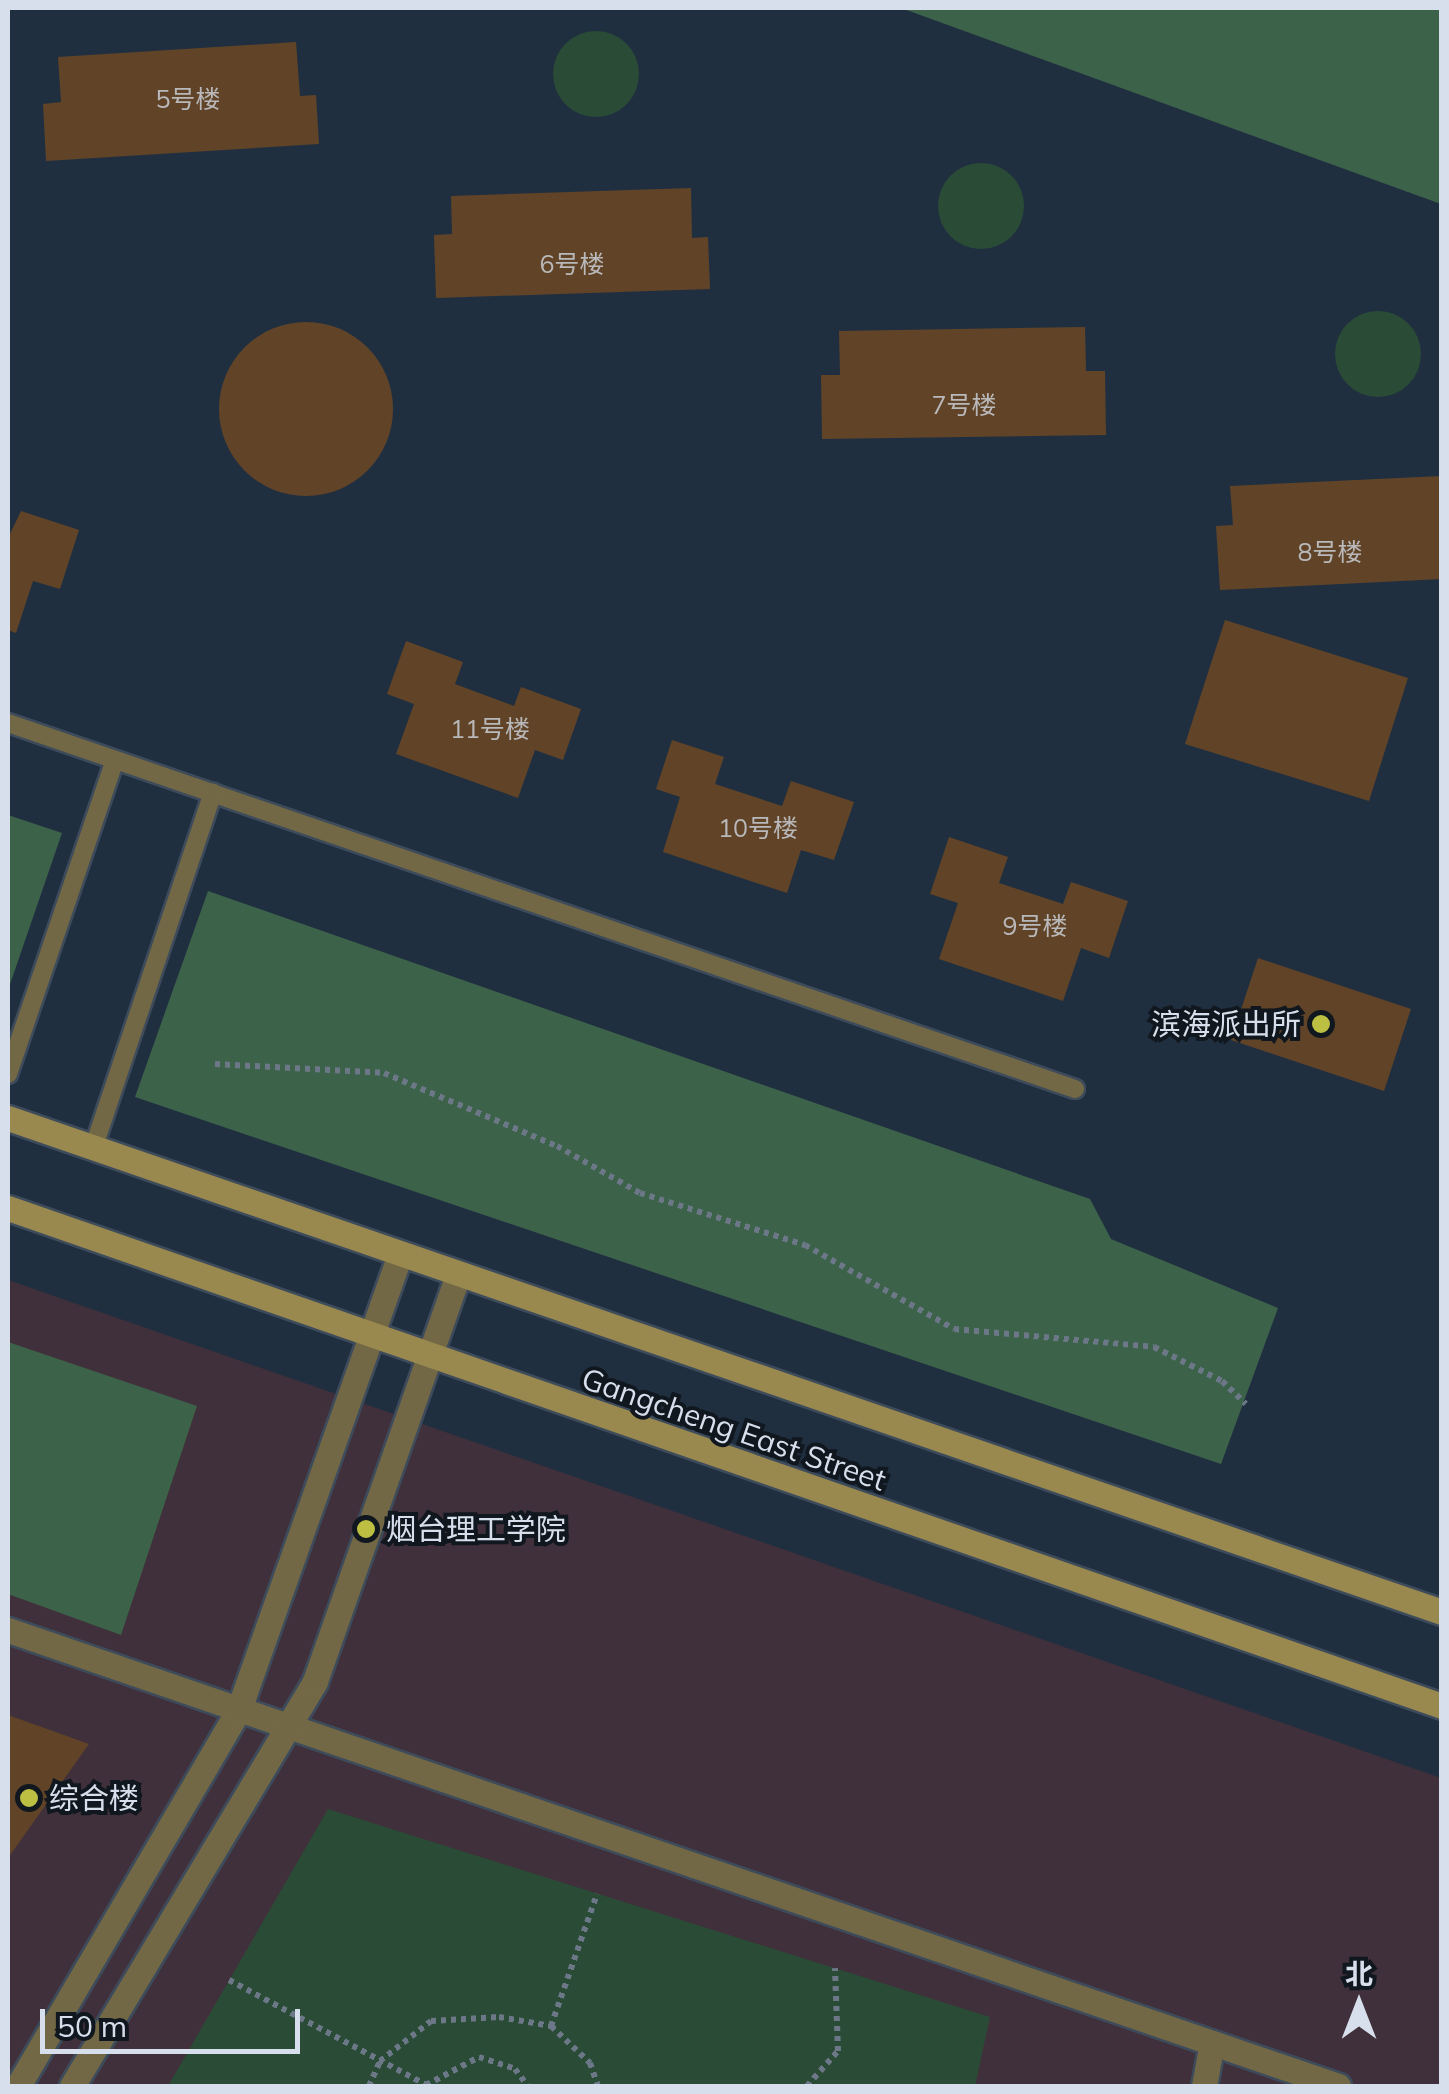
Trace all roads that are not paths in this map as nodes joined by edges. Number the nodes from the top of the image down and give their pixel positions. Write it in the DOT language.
graph roads {
  1 [pos="8,723"];
  2 [pos="115,760"];
  3 [pos="213,793"];
  4 [pos="8,1074"];
  5 [pos="1075,1089"];
  6 [pos="8,1118"];
  7 [pos="93,1149"];
  8 [pos="8,1208"];
  9 [pos="400,1254"];
  10 [pos="458,1274"];
  11 [pos="371,1338"];
  12 [pos="427,1358"];
  13 [pos="1442,1612"];
  14 [pos="8,1630"];
  15 [pos="1442,1706"];
  16 [pos="239,1709"];
  17 [pos="289,1726"];
  18 [pos="1212,2043"];
  19 [pos="18,2086"];
  20 [pos="72,2086"];
  21 [pos="1204,2086"];
  22 [pos="1338,2086"];
  1 -- 2 [label="lane"];
  2 -- 3 [label="lane"];
  2 -- 4 [label="lane"];
  3 -- 5 [label="lane"];
  3 -- 7 [label="lane"];
  6 -- 7 [label="main road, Gangcheng East Street"];
  7 -- 9 [label="main road, Gangcheng East Street"];
  8 -- 11 [label="main road, Gangcheng East Street"];
  9 -- 10 [label="main road, Gangcheng East Street"];
  9 -- 11 [label="street"];
  10 -- 12 [label="street"];
  10 -- 13 [label="main road, Gangcheng East Street"];
  11 -- 12 [label="main road, Gangcheng East Street"];
  11 -- 16 [label="street"];
  12 -- 15 [label="main road, Gangcheng East Street"];
  12 -- 17 [label="street"];
  14 -- 16 [label="street"];
  16 -- 17 [label="street"];
  16 -- 19 [label="street"];
  17 -- 18 [label="street"];
  17 -- 20 [label="street"];
  18 -- 21 [label="street"];
  18 -- 22 [label="street"];
}
